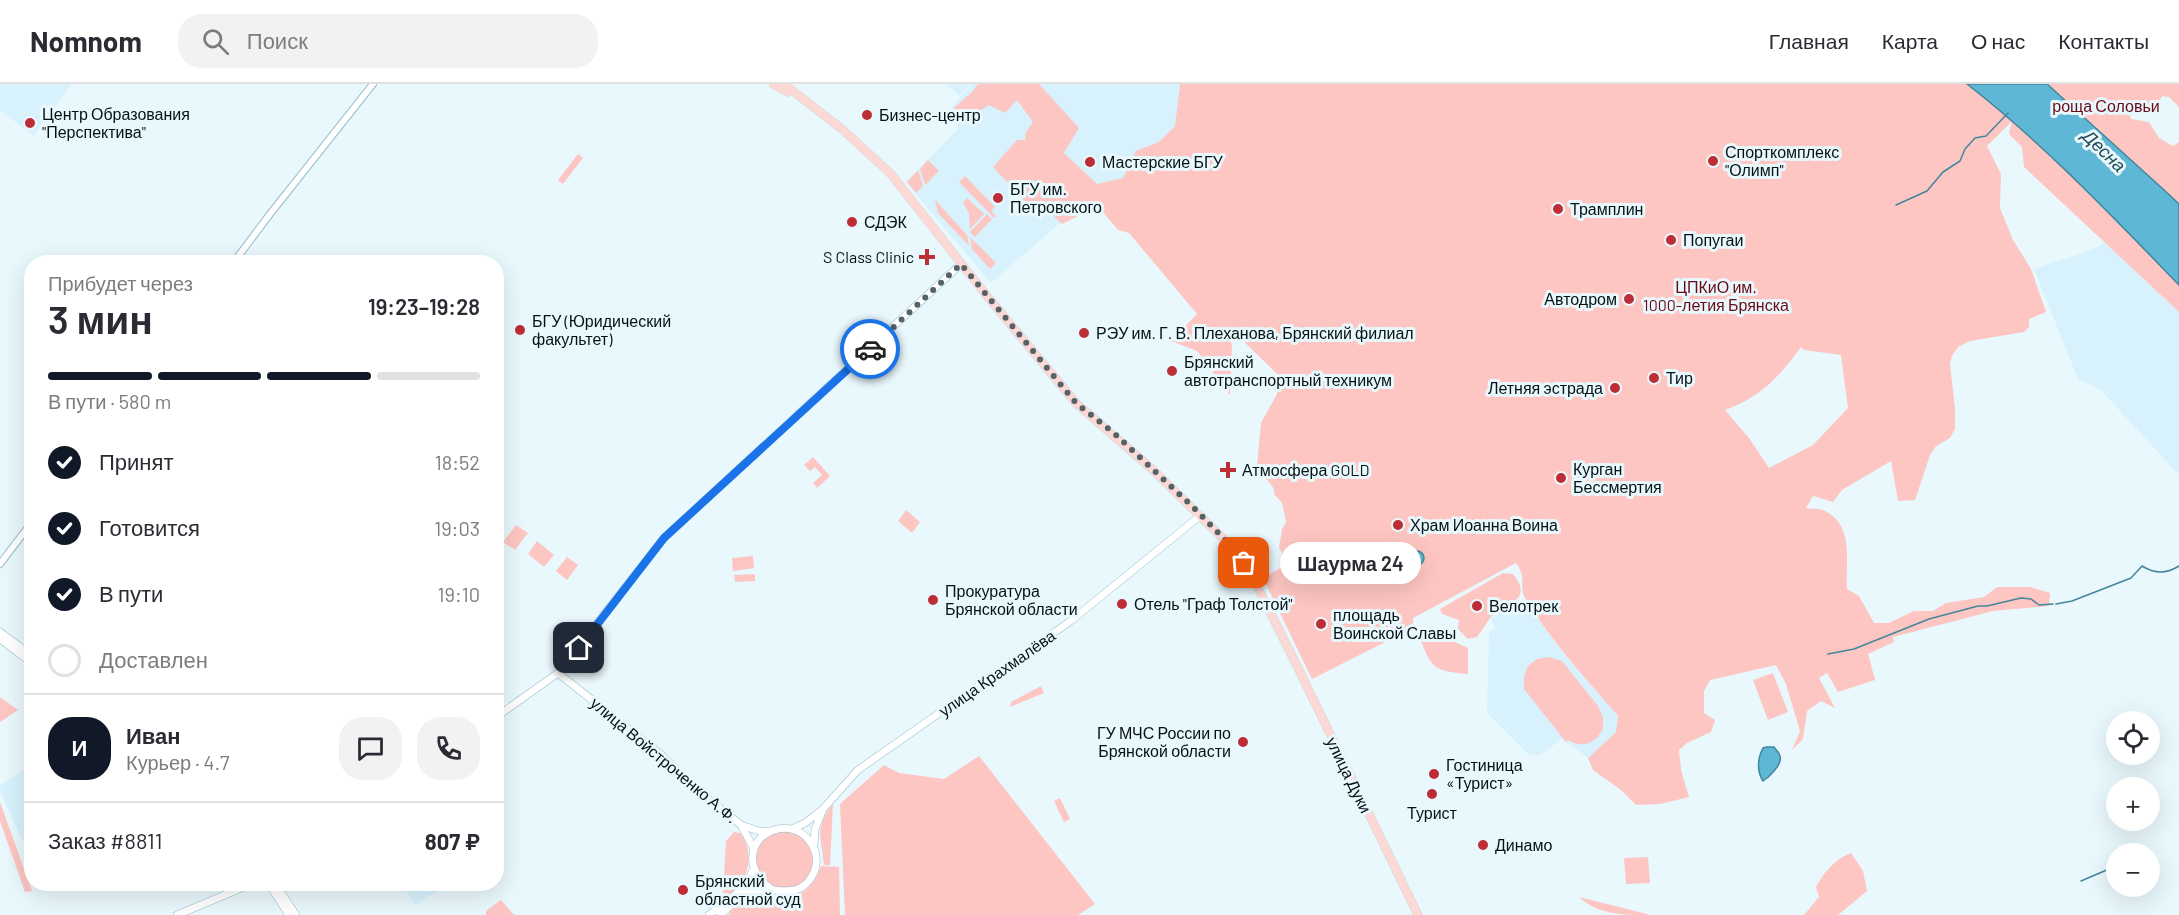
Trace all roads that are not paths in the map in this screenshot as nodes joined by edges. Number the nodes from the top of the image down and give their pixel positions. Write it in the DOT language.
graph roads {
  1 [pos="374,84"];
  2 [pos="773,84"];
  3 [pos="784,84"];
  4 [pos="850,138"];
  5 [pos="240,255"];
  6 [pos="961,264"];
  7 [pos="1201,515"];
  8 [pos="24,532"];
  9 [pos="0,564"];
  10 [pos="0,632"];
  11 [pos="0,639"];
  12 [pos="24,650"];
  13 [pos="24,657"];
  14 [pos="558,673"];
  15 [pos="504,711"];
  16 [pos="822,810"];
  17 [pos="741,825"];
  18 [pos="792,829"];
  19 [pos="771,831"];
  20 [pos="814,846"];
  21 [pos="754,849"];
  22 [pos="753,870"];
  23 [pos="747,890"];
  24 [pos="773,890"];
  25 [pos="234,891"];
  26 [pos="274,891"];
  27 [pos="280,891"];
  28 [pos="177,915"];
  29 [pos="289,915"];
  30 [pos="296,915"];
  31 [pos="709,915"];
  32 [pos="720,915"];
  33 [pos="1418,915"];
  1 -- 5 [label="street"];
  2 -- 4 [label="main road"];
  3 -- 4 [label="main road"];
  4 -- 6 [label="main road, улица Дуки"];
  6 -- 7 [label="main road, улица Дуки"];
  6 -- 14 [label="main road"];
  7 -- 16 [label="main road, улица Крахмалёва"];
  7 -- 33 [label="main road, улица Дуки"];
  8 -- 9 [label="street"];
  10 -- 12 [label="main road"];
  11 -- 13 [label="main road"];
  14 -- 15 [label="main road"];
  14 -- 17 [label="main road, улица Войстроченко А.Ф."];
  16 -- 18 [label="main road, улица Крахмалёва"];
  16 -- 20 [label="main road"];
  17 -- 19 [label="main road, улица Крахмалёва"];
  17 -- 21 [label="main road"];
  18 -- 19 [label="main road, улица Крахмалёва"];
  18 -- 20 [label="main road"];
  19 -- 21 [label="main road"];
  20 -- 24 [label="main road"];
  21 -- 22 [label="main road"];
  22 -- 23 [label="main road"];
  22 -- 24 [label="main road"];
  23 -- 24 [label="main road"];
  23 -- 31 [label="main road"];
  23 -- 32 [label="main road"];
  25 -- 28 [label="main road"];
  26 -- 29 [label="main road"];
  27 -- 30 [label="main road"];
}
